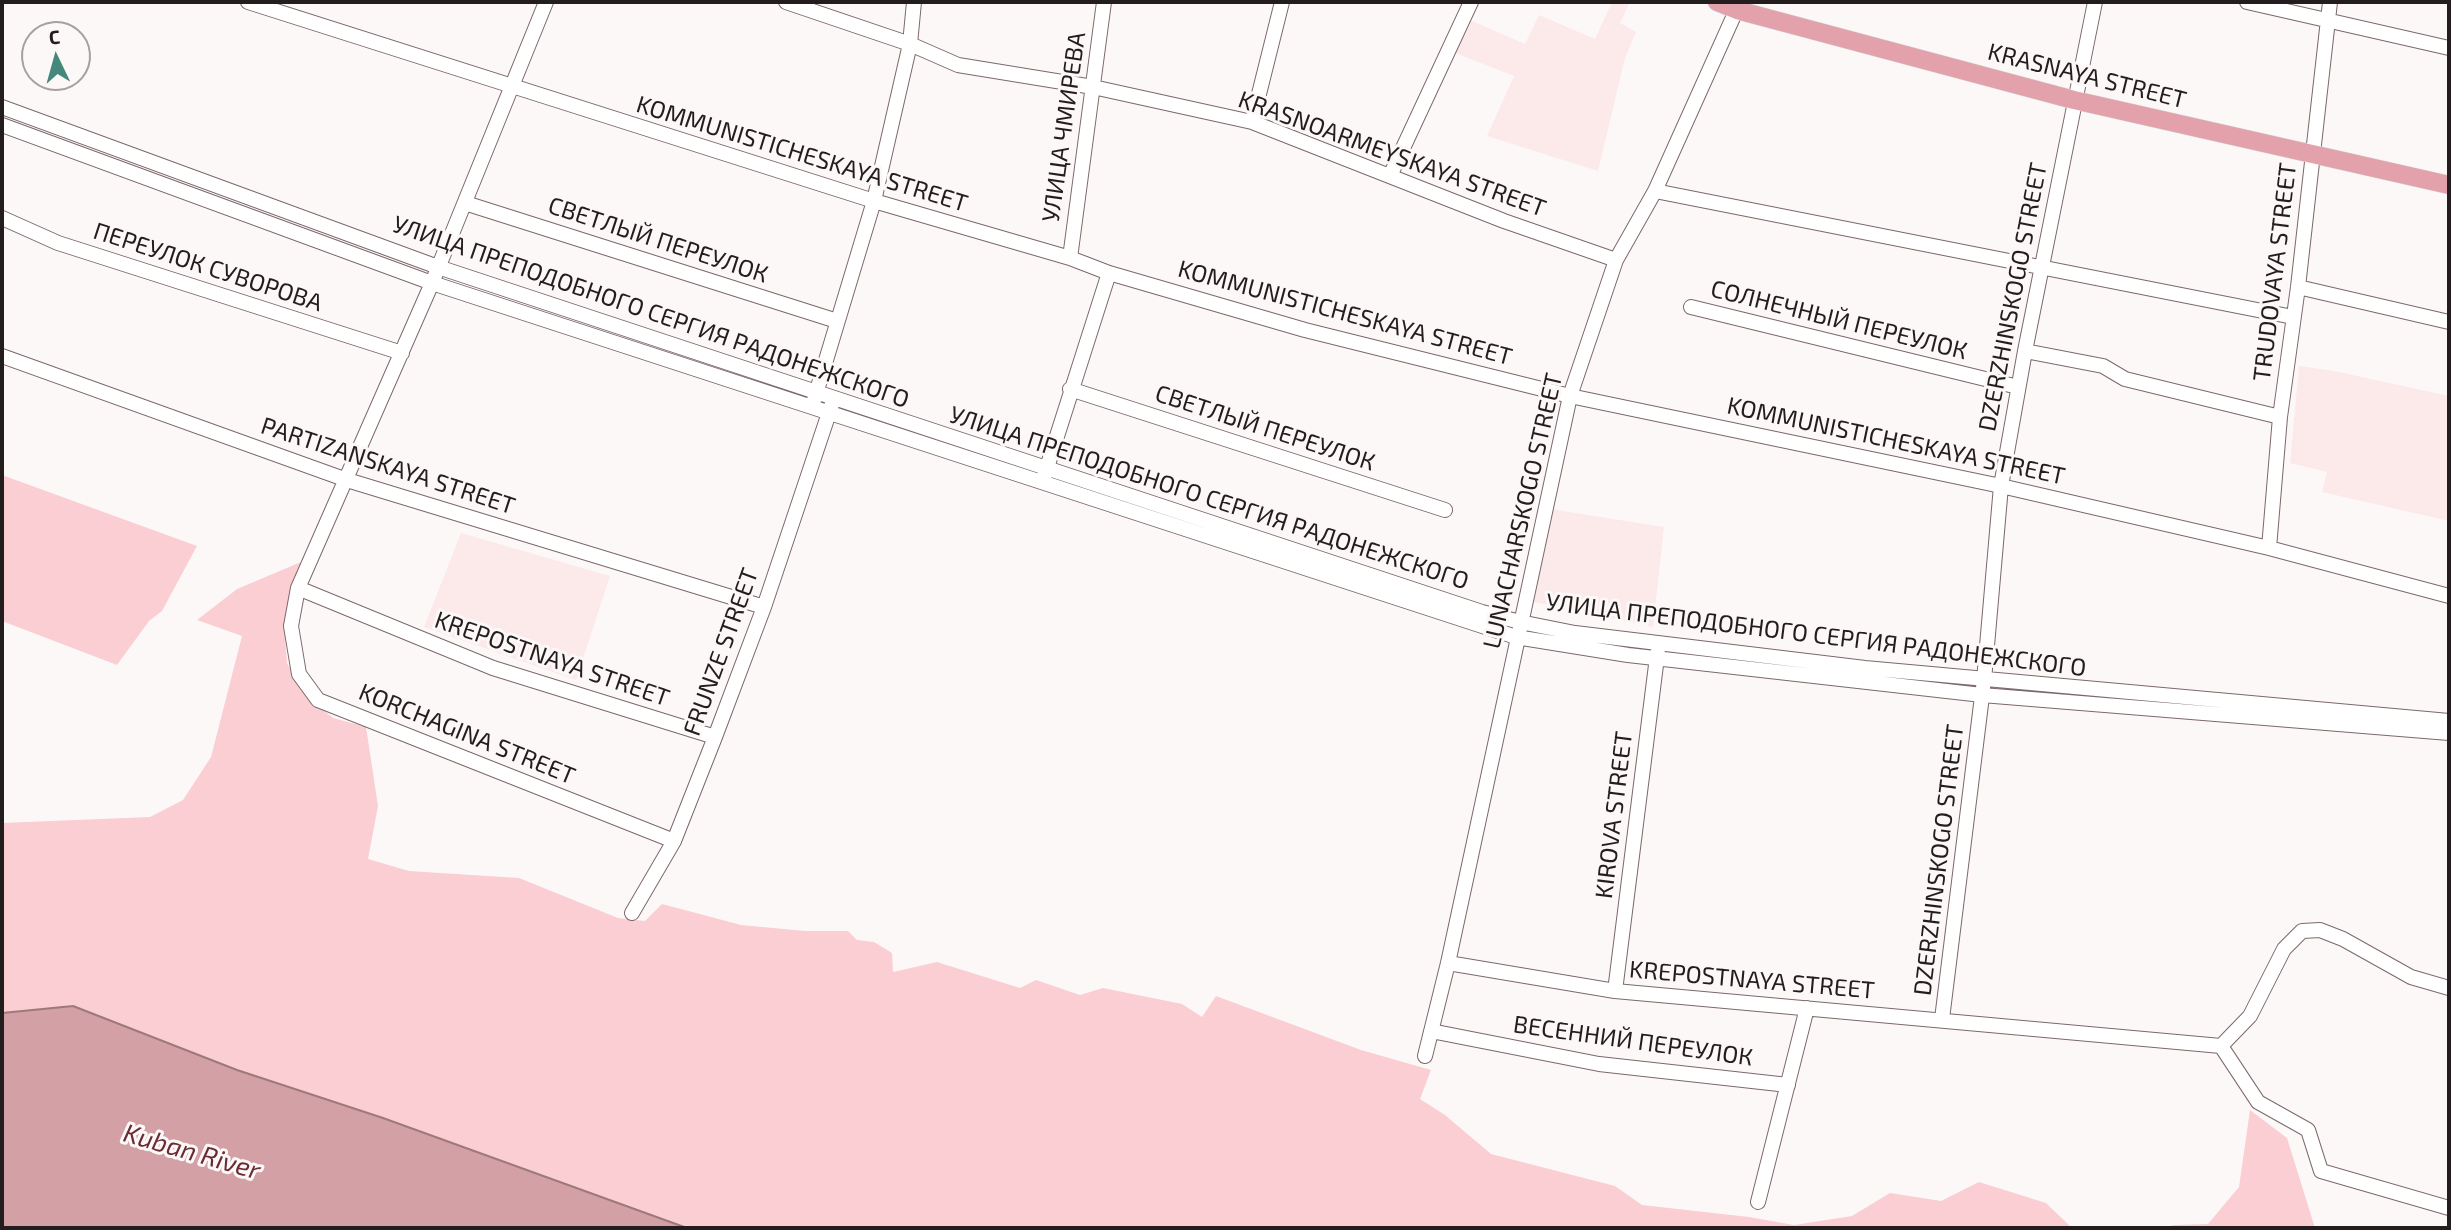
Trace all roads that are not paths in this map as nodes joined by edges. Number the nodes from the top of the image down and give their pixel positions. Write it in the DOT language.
graph roads {
  1 [pos="248,2"];
  2 [pos="546,2"];
  3 [pos="786,2"];
  4 [pos="914,2"];
  5 [pos="1104,2"];
  6 [pos="1282,2"];
  7 [pos="1471,2"];
  8 [pos="1717,2"];
  9 [pos="2095,2"];
  10 [pos="2247,2"];
  11 [pos="2330,2"];
  12 [pos="1739,6"];
  13 [pos="2328,21"];
  14 [pos="909,44"];
  15 [pos="2449,48"];
  16 [pos="1093,87"];
  17 [pos="512,88"];
  18 [pos="2074,100"];
  19 [pos="2,107"];
  20 [pos="1252,122"];
  21 [pos="2,125"];
  22 [pos="2312,154"];
  23 [pos="1390,176"];
  24 [pos="2449,185"];
  25 [pos="1655,191"];
  26 [pos="874,201"];
  27 [pos="465,203"];
  28 [pos="2,218"];
  29 [pos="1070,258"];
  30 [pos="1616,260"];
  31 [pos="438,267"];
  32 [pos="2043,267"];
  33 [pos="1109,273"];
  34 [pos="432,283"];
  35 [pos="2298,287"];
  36 [pos="1691,307"];
  37 [pos="2293,317"];
  38 [pos="837,321"];
  39 [pos="2449,322"];
  40 [pos="2025,351"];
  41 [pos="402,354"];
  42 [pos="2,356"];
  43 [pos="2018,387"];
  44 [pos="1070,389"];
  45 [pos="1570,396"];
  46 [pos="814,400"];
  47 [pos="831,405"];
  48 [pos="2280,417"];
  49 [pos="1045,475"];
  50 [pos="347,480"];
  51 [pos="2001,486"];
  52 [pos="1445,510"];
  53 [pos="2269,548"];
  54 [pos="298,588"];
  55 [pos="2449,596"];
  56 [pos="764,607"];
  57 [pos="1520,622"];
  58 [pos="1516,637"];
  59 [pos="1658,651"];
  60 [pos="1983,687"];
  61 [pos="2449,721"];
  62 [pos="2449,733"];
  63 [pos="715,737"];
  64 [pos="674,841"];
  65 [pos="632,914"];
  66 [pos="1448,963"];
  67 [pos="2449,988"];
  68 [pos="1615,991"];
  69 [pos="1807,1008"];
  70 [pos="1942,1019"];
  71 [pos="1431,1031"];
  72 [pos="2221,1046"];
  73 [pos="1425,1056"];
  74 [pos="1788,1086"];
  75 [pos="1758,1202"];
  76 [pos="2449,1208"];
  1 -- 17 [label="street, KOMMUNISTICHESKAYA STREET"];
  2 -- 17 [label="street, KORCHAGINA STREET"];
  3 -- 14 [label="street, KRASNOARMEYSKAYA STREET"];
  4 -- 14 [label="street"];
  5 -- 16 [label="street, УЛИЦА ЧМИРЕВА"];
  6 -- 20 [label="street"];
  7 -- 23 [label="street"];
  8 -- 12 [label="main road, KRASNAYA STREET"];
  9 -- 18 [label="street, DZERZHINSKOGO STREET"];
  10 -- 13 [label="street"];
  11 -- 13 [label="street, TRUDOVAYA STREET"];
  12 -- 18 [label="main road, KRASNAYA STREET"];
  12 -- 25 [label="street, LUNACHARSKOGO STREET"];
  13 -- 15 [label="street"];
  13 -- 22 [label="street, TRUDOVAYA STREET"];
  14 -- 16 [label="street, KRASNOARMEYSKAYA STREET"];
  14 -- 26 [label="street"];
  16 -- 20 [label="street, KRASNOARMEYSKAYA STREET"];
  16 -- 29 [label="street, УЛИЦА ЧМИРЕВА"];
  17 -- 26 [label="street, KOMMUNISTICHESKAYA STREET"];
  17 -- 27 [label="street, KORCHAGINA STREET"];
  18 -- 22 [label="main road, KRASNAYA STREET"];
  18 -- 32 [label="street, DZERZHINSKOGO STREET"];
  19 -- 31 [label="street, УЛИЦА ПРЕПОДОБНОГО СЕРГИЯ РАДОНЕЖСКОГО"];
  20 -- 23 [label="street, KRASNOARMEYSKAYA STREET"];
  21 -- 34 [label="street, УЛИЦА ПРЕПОДОБНОГО СЕРГИЯ РАДОНЕЖСКОГО"];
  22 -- 24 [label="main road, KRASNAYA STREET"];
  22 -- 35 [label="street, TRUDOVAYA STREET"];
  23 -- 30 [label="street, KRASNOARMEYSKAYA STREET"];
  25 -- 30 [label="street, LUNACHARSKOGO STREET"];
  25 -- 32 [label="street"];
  26 -- 29 [label="street, KOMMUNISTICHESKAYA STREET"];
  26 -- 38 [label="street"];
  27 -- 31 [label="street, KORCHAGINA STREET"];
  27 -- 38 [label="street, СВЕТЛЫЙ ПЕРЕУЛОК"];
  28 -- 41 [label="street, ПЕРЕУЛОК СУВОРОВА"];
  29 -- 33 [label="street, KOMMUNISTICHESKAYA STREET"];
  30 -- 45 [label="street, LUNACHARSKOGO STREET"];
  31 -- 34 [label="street, KORCHAGINA STREET"];
  31 -- 46 [label="street, УЛИЦА ПРЕПОДОБНОГО СЕРГИЯ РАДОНЕЖСКОГО"];
  32 -- 37 [label="street"];
  32 -- 40 [label="street, DZERZHINSKOGO STREET"];
  33 -- 44 [label="street"];
  33 -- 45 [label="street, KOMMUNISTICHESKAYA STREET"];
  34 -- 41 [label="street, KORCHAGINA STREET"];
  34 -- 46 [label="street, УЛИЦА ПРЕПОДОБНОГО СЕРГИЯ РАДОНЕЖСКОГО"];
  35 -- 37 [label="street, TRUDOVAYA STREET"];
  35 -- 39 [label="street"];
  36 -- 43 [label="street, СОЛНЕЧНЫЙ ПЕРЕУЛОК"];
  37 -- 48 [label="street, TRUDOVAYA STREET"];
  38 -- 46 [label="street"];
  40 -- 43 [label="street, DZERZHINSKOGO STREET"];
  40 -- 48 [label="street"];
  41 -- 50 [label="street, KORCHAGINA STREET"];
  42 -- 50 [label="street, PARTIZANSKAYA STREET"];
  43 -- 51 [label="street, DZERZHINSKOGO STREET"];
  44 -- 49 [label="street"];
  44 -- 52 [label="street, СВЕТЛЫЙ ПЕРЕУЛОК"];
  45 -- 51 [label="street, KOMMUNISTICHESKAYA STREET"];
  45 -- 57 [label="street, LUNACHARSKOGO STREET"];
  46 -- 47 [label="street, УЛИЦА ПРЕПОДОБНОГО СЕРГИЯ РАДОНЕЖСКОГО"];
  47 -- 49 [label="street, УЛИЦА ПРЕПОДОБНОГО СЕРГИЯ РАДОНЕЖСКОГО"];
  47 -- 56 [label="street, FRUNZE STREET"];
  48 -- 53 [label="street, TRUDOVAYA STREET"];
  49 -- 57 [label="street, УЛИЦА ПРЕПОДОБНОГО СЕРГИЯ РАДОНЕЖСКОГО"];
  49 -- 58 [label="street, УЛИЦА ПРЕПОДОБНОГО СЕРГИЯ РАДОНЕЖСКОГО"];
  50 -- 54 [label="street, KORCHAGINA STREET"];
  50 -- 56 [label="street, PARTIZANSKAYA STREET"];
  51 -- 53 [label="street, KOMMUNISTICHESKAYA STREET"];
  51 -- 60 [label="street, DZERZHINSKOGO STREET"];
  53 -- 55 [label="street, KOMMUNISTICHESKAYA STREET"];
  54 -- 63 [label="street, KREPOSTNAYA STREET"];
  54 -- 64 [label="street, KORCHAGINA STREET"];
  56 -- 63 [label="street, FRUNZE STREET"];
  57 -- 58 [label="street, LUNACHARSKOGO STREET"];
  57 -- 59 [label="street, УЛИЦА ПРЕПОДОБНОГО СЕРГИЯ РАДОНЕЖСКОГО"];
  58 -- 59 [label="street, УЛИЦА ПРЕПОДОБНОГО СЕРГИЯ РАДОНЕЖСКОГО"];
  58 -- 66 [label="street, LUNACHARSKOGO STREET"];
  59 -- 60 [label="street, УЛИЦА ПРЕПОДОБНОГО СЕРГИЯ РАДОНЕЖСКОГО"];
  59 -- 68 [label="street, KIROVA STREET"];
  60 -- 61 [label="street, УЛИЦА ПРЕПОДОБНОГО СЕРГИЯ РАДОНЕЖСКОГО"];
  60 -- 62 [label="street, УЛИЦА ПРЕПОДОБНОГО СЕРГИЯ РАДОНЕЖСКОГО"];
  60 -- 70 [label="street, DZERZHINSKOGO STREET"];
  63 -- 64 [label="street, FRUNZE STREET"];
  64 -- 65 [label="street, FRUNZE STREET"];
  66 -- 68 [label="street, KREPOSTNAYA STREET"];
  66 -- 71 [label="street, LUNACHARSKOGO STREET"];
  67 -- 72 [label="street"];
  68 -- 69 [label="street, KREPOSTNAYA STREET"];
  69 -- 70 [label="street, KREPOSTNAYA STREET"];
  69 -- 74 [label="street"];
  70 -- 72 [label="street, KREPOSTNAYA STREET"];
  71 -- 73 [label="street, LUNACHARSKOGO STREET"];
  71 -- 74 [label="street, ВЕСЕННИЙ ПЕРЕУЛОК"];
  72 -- 76 [label="street"];
  74 -- 75 [label="street"];
}
